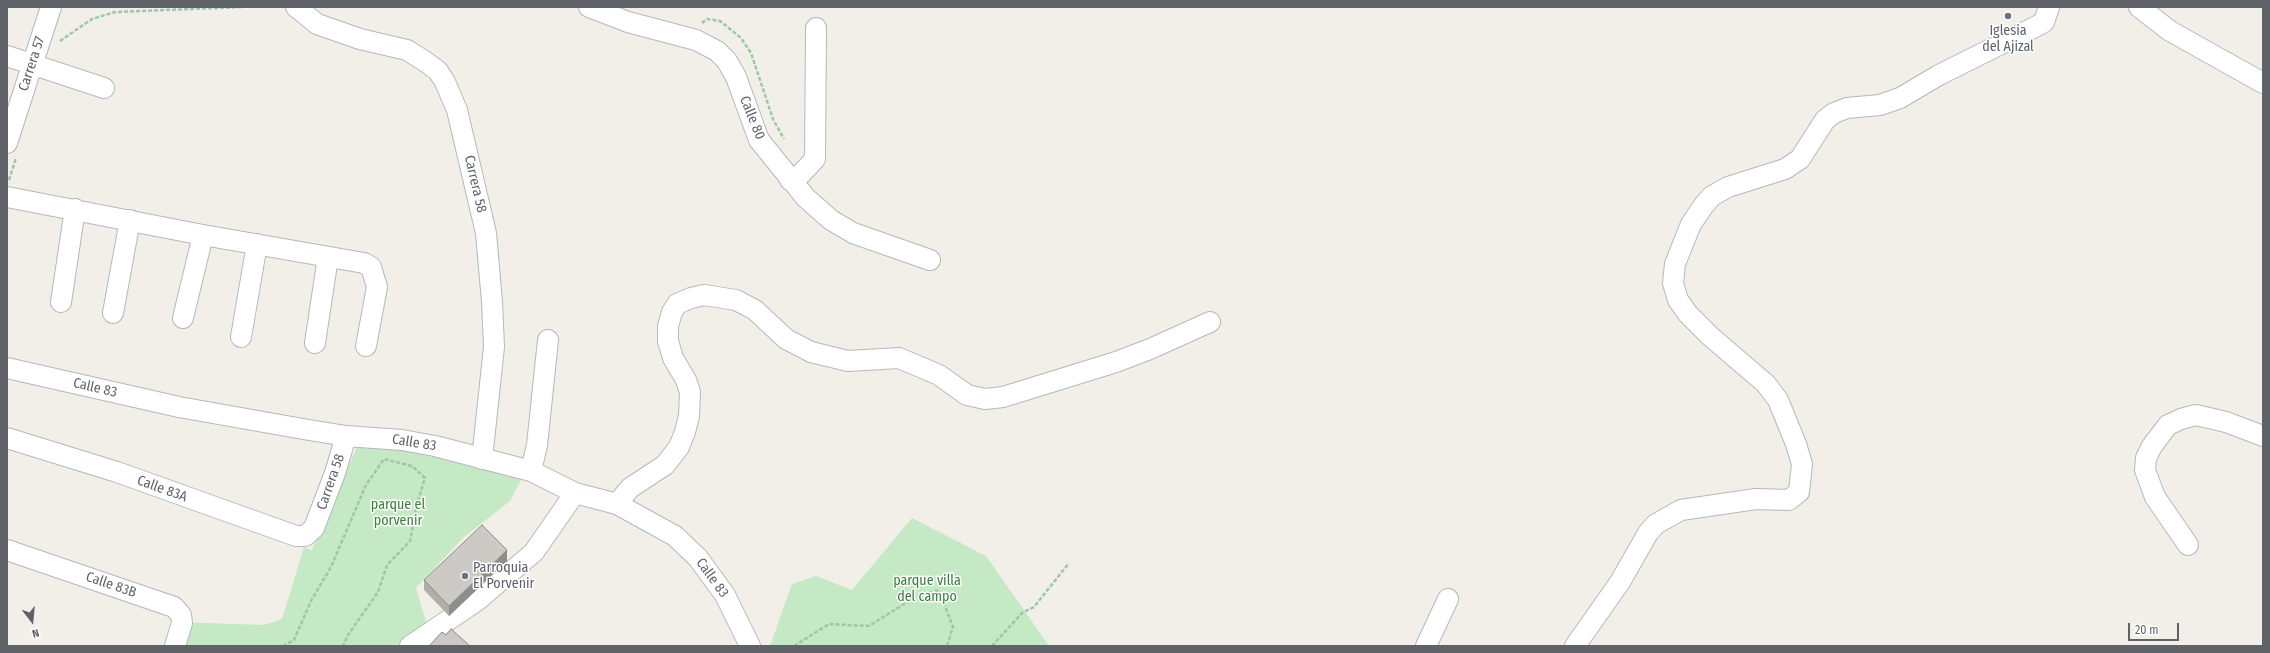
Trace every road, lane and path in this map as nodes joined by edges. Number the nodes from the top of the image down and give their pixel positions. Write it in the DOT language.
graph roads {
  1 [pos="51,7"];
  2 [pos="243,7"];
  3 [pos="296,7"];
  4 [pos="588,7"];
  5 [pos="2048,7"];
  6 [pos="2140,7"];
  7 [pos="816,28"];
  8 [pos="7,56"];
  9 [pos="33,59"];
  10 [pos="2263,83"];
  11 [pos="104,88"];
  12 [pos="7,143"];
  13 [pos="790,180"];
  14 [pos="7,197"];
  15 [pos="75,209"];
  16 [pos="130,220"];
  17 [pos="203,235"];
  18 [pos="257,244"];
  19 [pos="328,257"];
  20 [pos="930,260"];
  21 [pos="61,302"];
  22 [pos="113,312"];
  23 [pos="183,318"];
  24 [pos="1210,322"];
  25 [pos="241,337"];
  26 [pos="548,340"];
  27 [pos="315,342"];
  28 [pos="366,346"];
  29 [pos="7,368"];
  30 [pos="346,436"];
  31 [pos="2263,436"];
  32 [pos="7,438"];
  33 [pos="482,460"];
  34 [pos="531,471"];
  35 [pos="575,493"];
  36 [pos="617,504"];
  37 [pos="314,528"];
  38 [pos="2188,545"];
  39 [pos="7,550"];
  40 [pos="1069,563"];
  41 [pos="1448,599"];
  42 [pos="175,646"];
  43 [pos="283,646"];
  44 [pos="343,646"];
  45 [pos="410,646"];
  46 [pos="750,646"];
  47 [pos="794,646"];
  48 [pos="947,646"];
  49 [pos="992,646"];
  50 [pos="1426,646"];
  51 [pos="1575,646"];
  1 -- 9 [label="street, Carrera 57"];
  2 -- 9 [label="path"];
  3 -- 33 [label="street, Carrera 58"];
  4 -- 13 [label="street, Calle 80"];
  5 -- 51 [label="street"];
  6 -- 10 [label="street"];
  7 -- 13 [label="street"];
  8 -- 9 [label="street"];
  9 -- 11 [label="street"];
  9 -- 12 [label="street, Carrera 57"];
  13 -- 20 [label="street, Calle 80"];
  14 -- 15 [label="street"];
  15 -- 16 [label="street"];
  15 -- 21 [label="street"];
  16 -- 17 [label="street"];
  16 -- 22 [label="street"];
  17 -- 18 [label="street"];
  17 -- 23 [label="street"];
  18 -- 19 [label="street"];
  18 -- 25 [label="street"];
  19 -- 27 [label="street"];
  19 -- 28 [label="street"];
  24 -- 36 [label="street"];
  26 -- 34 [label="street"];
  29 -- 30 [label="street, Calle 83"];
  30 -- 33 [label="street, Calle 83"];
  30 -- 37 [label="street, Carrera 58"];
  31 -- 38 [label="street"];
  32 -- 37 [label="street, Calle 83A"];
  33 -- 34 [label="street, Calle 83"];
  34 -- 35 [label="street, Calle 83"];
  35 -- 36 [label="street, Calle 83"];
  35 -- 45 [label="street"];
  36 -- 46 [label="street, Calle 83"];
  39 -- 42 [label="street, Calle 83B"];
  40 -- 49 [label="path"];
  41 -- 50 [label="street"];
  43 -- 44 [label="path"];
  47 -- 48 [label="path"];
}
